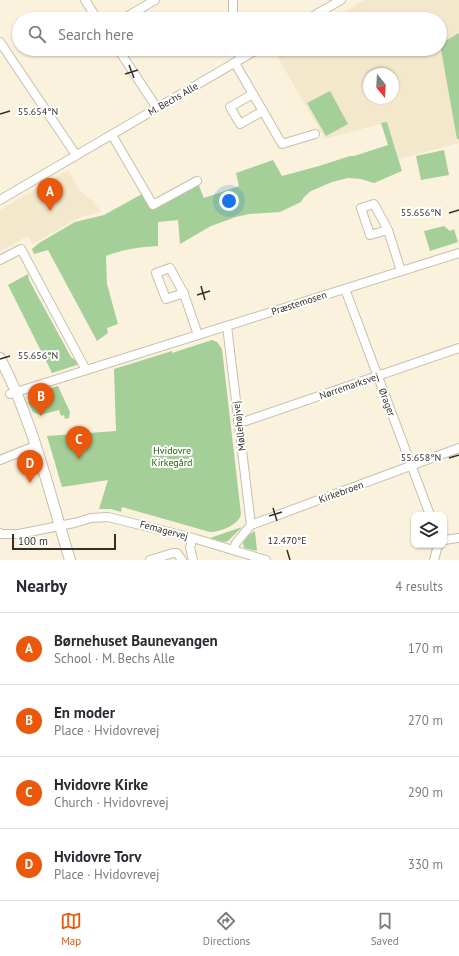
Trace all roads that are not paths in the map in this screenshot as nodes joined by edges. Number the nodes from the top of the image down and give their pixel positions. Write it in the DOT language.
graph roads {
  1 [pos="85,0"];
  2 [pos="155,0"];
  3 [pos="233,0"];
  4 [pos="341,0"];
  5 [pos="142,3"];
  6 [pos="93,12"];
  7 [pos="131,12"];
  8 [pos="233,12"];
  9 [pos="320,12"];
  10 [pos="0,42"];
  11 [pos="123,56"];
  12 [pos="237,56"];
  13 [pos="246,56"];
  14 [pos="238,61"];
  15 [pos="254,94"];
  16 [pos="157,108"];
  17 [pos="263,111"];
  18 [pos="315,134"];
  19 [pos="112,135"];
  20 [pos="76,155"];
  21 [pos="197,181"];
  22 [pos="0,200"];
  23 [pos="388,230"];
  24 [pos="459,253"];
  25 [pos="0,260"];
  26 [pos="401,271"];
  27 [pos="345,289"];
  28 [pos="184,293"];
  29 [pos="227,326"];
  30 [pos="198,335"];
  31 [pos="459,348"];
  32 [pos="0,358"];
  33 [pos="86,370"];
  34 [pos="0,371"];
  35 [pos="377,376"];
  36 [pos="13,392"];
  37 [pos="238,421"];
  38 [pos="35,446"];
  39 [pos="459,448"];
  40 [pos="0,460"];
  41 [pos="412,466"];
  42 [pos="429,512"];
  43 [pos="251,525"];
  44 [pos="60,526"];
  45 [pos="0,533"];
  46 [pos="193,538"];
  47 [pos="459,538"];
  48 [pos="447,540"];
  49 [pos="437,548"];
  50 [pos="233,550"];
  51 [pos="70,560"];
  52 [pos="150,560"];
  53 [pos="182,560"];
  54 [pos="193,560"];
  55 [pos="266,560"];
  56 [pos="434,560"];
  1 -- 6 [label="street"];
  2 -- 5 [label="street"];
  3 -- 8 [label="street"];
  4 -- 9 [label="street"];
  5 -- 7 [label="street"];
  10 -- 20 [label="street"];
  11 -- 16 [label="street"];
  12 -- 14 [label="street"];
  13 -- 14 [label="street, M. Bechs Alle"];
  14 -- 15 [label="street"];
  14 -- 16 [label="street, M. Bechs Alle"];
  15 -- 17 [label="street"];
  15 -- 17 [label="street"];
  16 -- 19 [label="street, M. Bechs Alle"];
  17 -- 18 [label="street"];
  19 -- 20 [label="street, M. Bechs Alle"];
  19 -- 21 [label="street"];
  20 -- 22 [label="street, M. Bechs Alle"];
  23 -- 26 [label="street"];
  24 -- 26 [label="street, Præstemosen"];
  25 -- 33 [label="street"];
  26 -- 27 [label="street, Præstemosen"];
  27 -- 29 [label="street, Præstemosen"];
  27 -- 35 [label="street, Ørager"];
  28 -- 30 [label="street"];
  29 -- 30 [label="street, Præstemosen"];
  29 -- 37 [label="street, Møllehøjvej"];
  30 -- 33 [label="street, Præstemosen"];
  31 -- 35 [label="street, Nørremarksvej"];
  32 -- 36 [label="street"];
  33 -- 36 [label="street, Præstemosen"];
  34 -- 36 [label="street"];
  35 -- 37 [label="street, Nørremarksvej"];
  35 -- 41 [label="street, Ørager"];
  36 -- 38 [label="street"];
  37 -- 43 [label="street, Møllehøjvej"];
  38 -- 40 [label="street"];
  38 -- 44 [label="street"];
  39 -- 41 [label="street, Kirkebroen"];
  41 -- 42 [label="street, Ørager"];
  41 -- 43 [label="street, Kirkebroen"];
  43 -- 50 [label="street"];
  44 -- 45 [label="street, Femagervej"];
  44 -- 46 [label="street, Femagervej"];
  44 -- 51 [label="street"];
  46 -- 50 [label="street, Femagervej"];
  46 -- 54 [label="street"];
  47 -- 48 [label="street"];
  49 -- 56 [label="street"];
  50 -- 55 [label="street, Femagervej"];
  52 -- 53 [label="street"];
}
